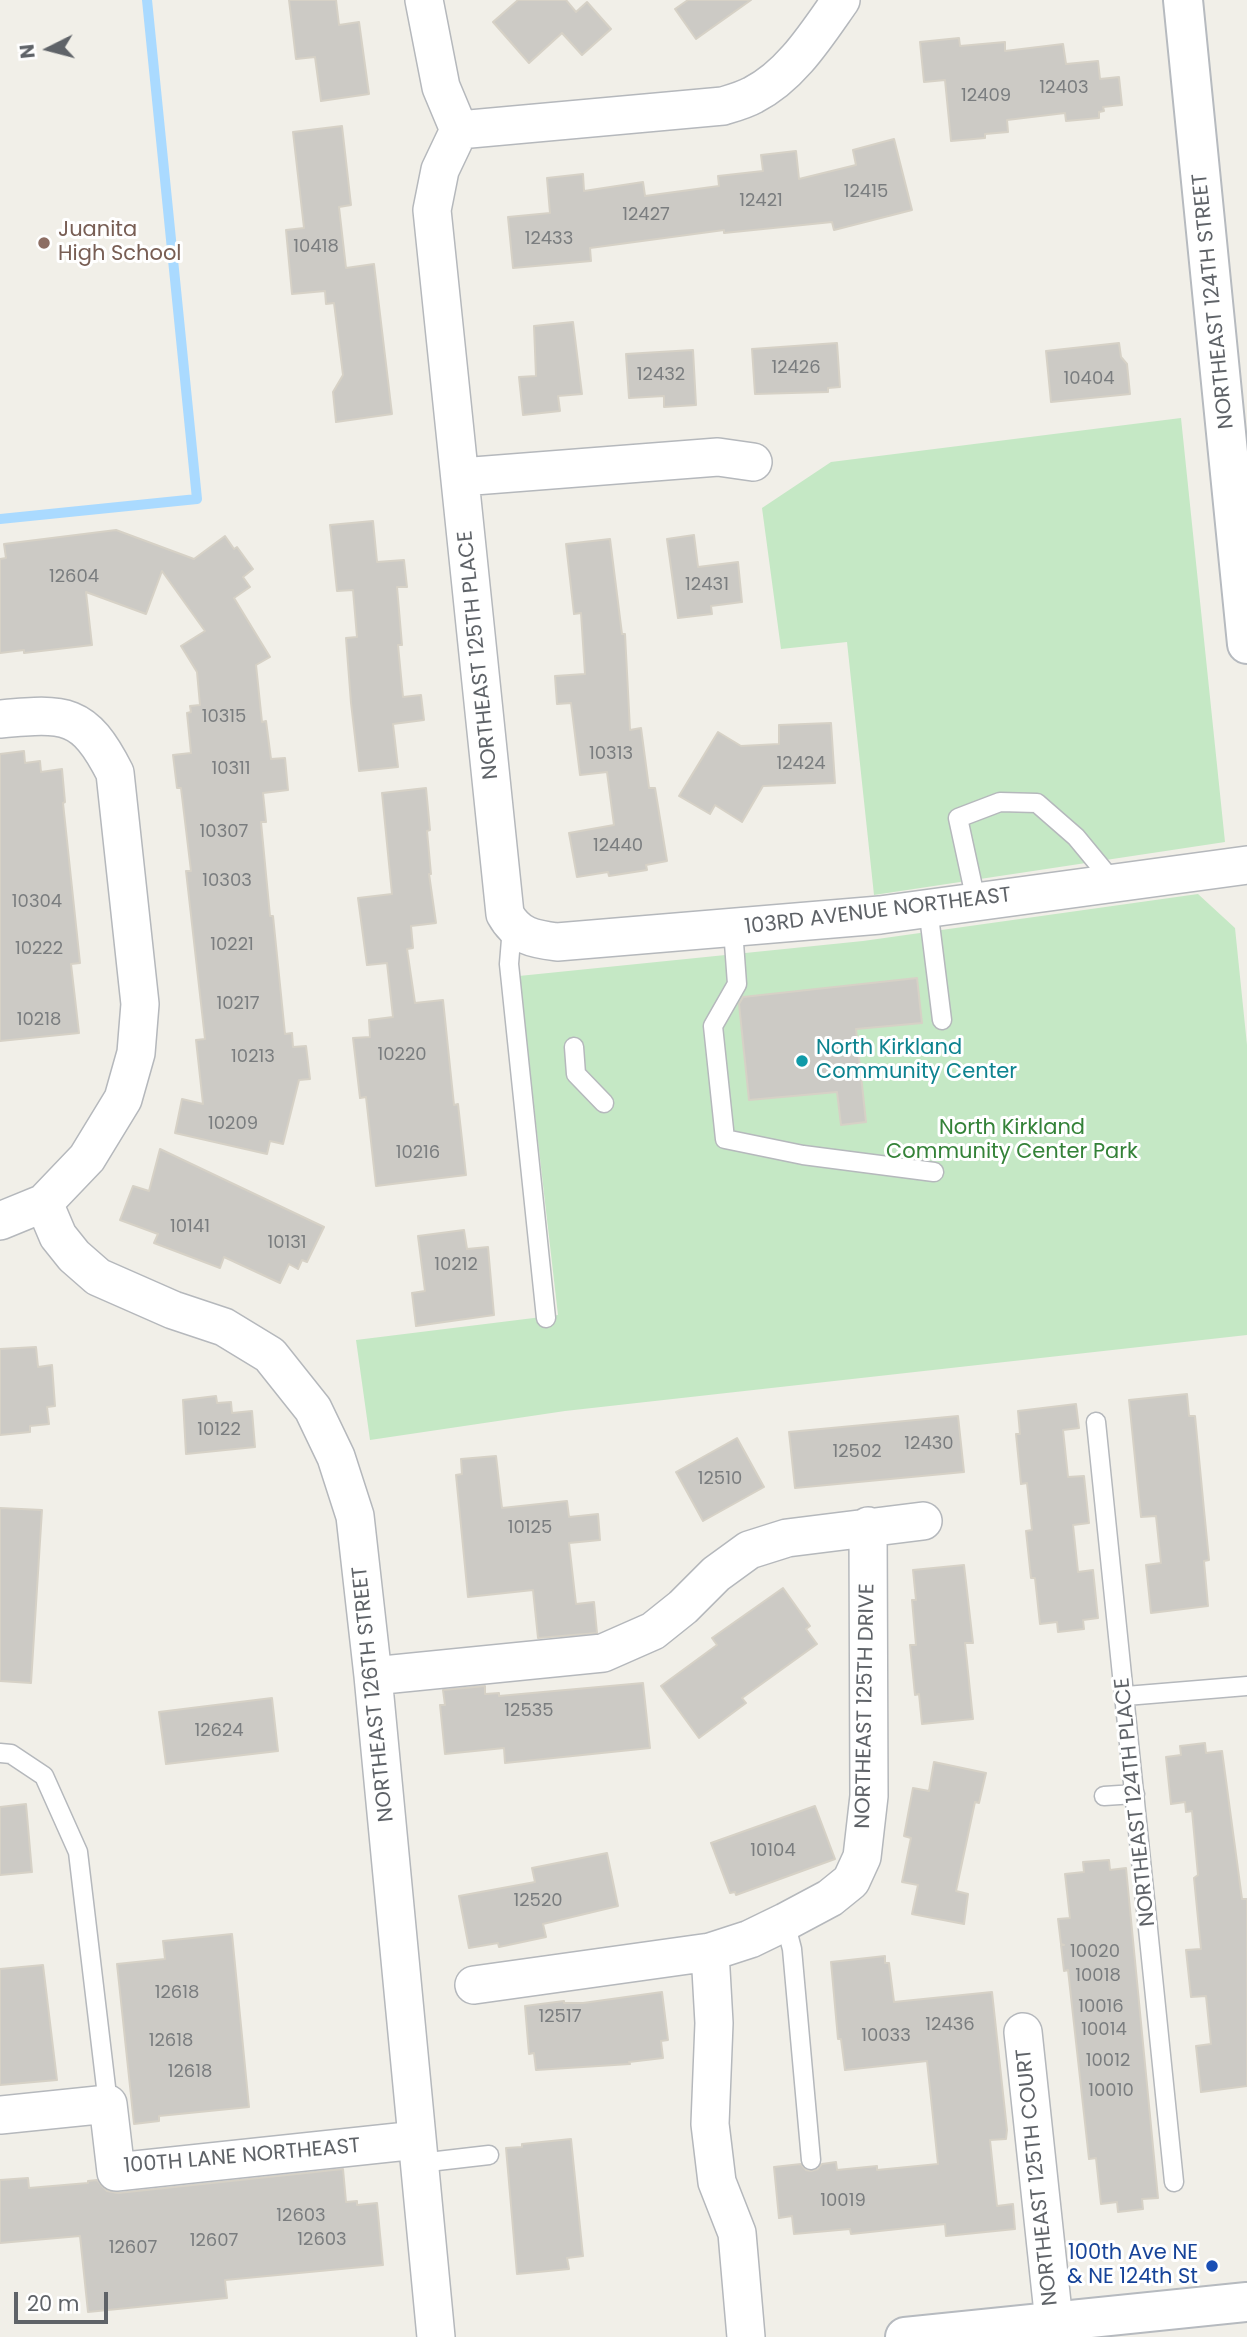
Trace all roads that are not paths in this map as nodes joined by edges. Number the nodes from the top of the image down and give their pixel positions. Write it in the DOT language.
graph roads {
  1 [pos="424,0"];
  2 [pos="841,0"];
  3 [pos="1184,0"];
  4 [pos="459,130"];
  5 [pos="753,462"];
  6 [pos="461,477"];
  7 [pos="1247,644"];
  8 [pos="0,719"];
  9 [pos="1247,864"];
  10 [pos="1114,883"];
  11 [pos="976,901"];
  12 [pos="928,908"];
  13 [pos="512,927"];
  14 [pos="733,929"];
  15 [pos="942,1020"];
  16 [pos="574,1047"];
  17 [pos="604,1103"];
  18 [pos="934,1172"];
  19 [pos="44,1203"];
  20 [pos="0,1221"];
  21 [pos="546,1318"];
  22 [pos="1096,1422"];
  23 [pos="923,1521"];
  24 [pos="868,1526"];
  25 [pos="373,1676"];
  26 [pos="1247,1686"];
  27 [pos="1126,1696"];
  28 [pos="0,1753"];
  29 [pos="1135,1794"];
  30 [pos="1104,1796"];
  31 [pos="785,1922"];
  32 [pos="710,1952"];
  33 [pos="474,1985"];
  34 [pos="1023,2032"];
  35 [pos="108,2104"];
  36 [pos="0,2115"];
  37 [pos="419,2151"];
  38 [pos="489,2155"];
  39 [pos="811,2160"];
  40 [pos="1174,2182"];
  41 [pos="1247,2302"];
  42 [pos="1054,2322"];
  43 [pos="436,2337"];
  44 [pos="746,2337"];
  45 [pos="905,2337"];
  46 [pos="911,2337"];
  1 -- 4 [label="street"];
  2 -- 4 [label="street"];
  3 -- 7 [label="main road, NORTHEAST 124TH STREET"];
  4 -- 6 [label="street, NORTHEAST 125TH PLACE"];
  5 -- 6 [label="street"];
  6 -- 13 [label="street, NORTHEAST 125TH PLACE"];
  8 -- 19 [label="street"];
  9 -- 10 [label="street, 103RD AVENUE NORTHEAST"];
  10 -- 11 [label="street, 103RD AVENUE NORTHEAST"];
  10 -- 11 [label="lane"];
  11 -- 12 [label="street, 103RD AVENUE NORTHEAST"];
  12 -- 14 [label="street, 103RD AVENUE NORTHEAST"];
  12 -- 15 [label="lane"];
  13 -- 14 [label="street, 103RD AVENUE NORTHEAST"];
  13 -- 21 [label="lane, NORTHEAST 125TH PLACE"];
  14 -- 18 [label="lane"];
  16 -- 17 [label="lane"];
  19 -- 20 [label="street"];
  19 -- 25 [label="street, NORTHEAST 126TH STREET"];
  22 -- 27 [label="lane, NORTHEAST 124TH PLACE"];
  23 -- 24 [label="street"];
  24 -- 25 [label="street"];
  24 -- 31 [label="street, NORTHEAST 125TH DRIVE"];
  25 -- 37 [label="street, NORTHEAST 126TH STREET"];
  26 -- 27 [label="lane"];
  27 -- 29 [label="lane, NORTHEAST 124TH PLACE"];
  28 -- 35 [label="lane"];
  29 -- 30 [label="lane"];
  29 -- 40 [label="lane, NORTHEAST 124TH PLACE"];
  31 -- 32 [label="street, NORTHEAST 125TH DRIVE"];
  31 -- 39 [label="lane"];
  32 -- 33 [label="street, NORTHEAST 125TH DRIVE"];
  32 -- 44 [label="street"];
  34 -- 42 [label="street, NORTHEAST 125TH COURT"];
  35 -- 36 [label="street"];
  35 -- 37 [label="street, 100TH LANE NORTHEAST"];
  37 -- 38 [label="lane"];
  37 -- 43 [label="street, NORTHEAST 126TH STREET"];
  41 -- 42 [label="main road"];
  42 -- 46 [label="main road"];
  45 -- 46 [label="main road"];
}
